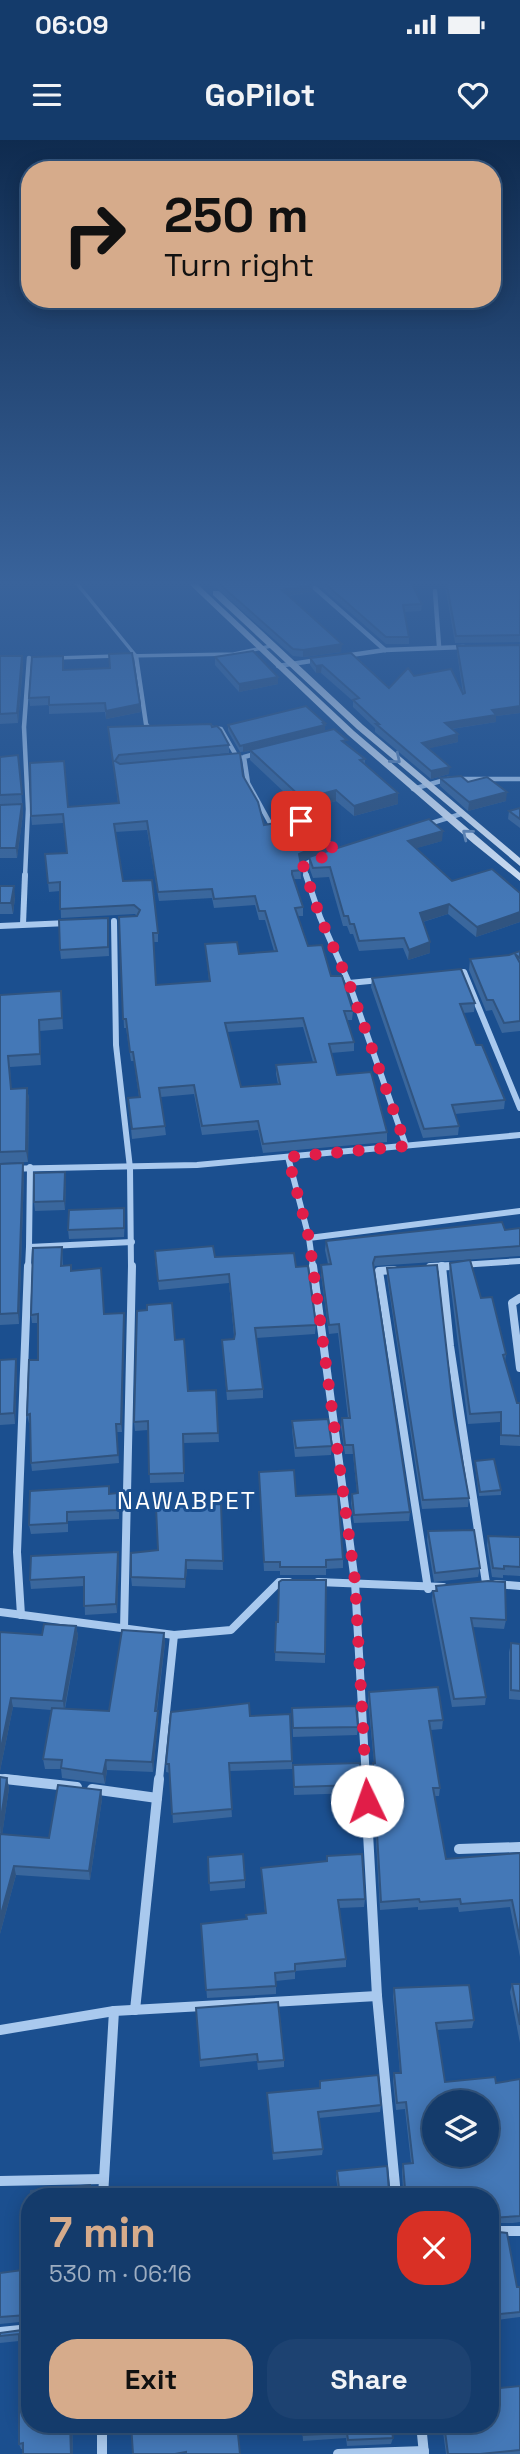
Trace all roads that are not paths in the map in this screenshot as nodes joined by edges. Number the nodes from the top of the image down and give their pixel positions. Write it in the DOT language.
graph roads {
  1 [pos="27,688"];
  2 [pos="141,688"];
  3 [pos="301,688"];
  4 [pos="317,688"];
  5 [pos="192,728"];
  6 [pos="347,731"];
  7 [pos="157,732"];
  8 [pos="335,734"];
  9 [pos="379,744"];
  10 [pos="366,747"];
  11 [pos="271,750"];
  12 [pos="237,757"];
  13 [pos="244,757"];
  14 [pos="225,758"];
  15 [pos="520,779"];
  16 [pos="427,785"];
  17 [pos="412,789"];
  18 [pos="28,809"];
  19 [pos="19,810"];
  20 [pos="461,814"];
  21 [pos="447,818"];
  22 [pos="290,822"];
  23 [pos="423,826"];
  24 [pos="318,830"];
  25 [pos="349,849"];
  26 [pos="336,852"];
  27 [pos="520,863"];
  28 [pos="520,877"];
  29 [pos="114,921"];
  30 [pos="124,921"];
  31 [pos="75,922"];
  32 [pos="101,922"];
  33 [pos="23,924"];
  34 [pos="0,926"];
  35 [pos="451,974"];
  36 [pos="387,979"];
  37 [pos="349,983"];
  38 [pos="520,1084"];
  39 [pos="512,1087"];
  40 [pos="520,1108"];
  41 [pos="520,1135"];
  42 [pos="406,1146"];
  43 [pos="288,1157"];
  44 [pos="30,1167"];
  45 [pos="130,1168"];
  46 [pos="0,1169"];
  47 [pos="520,1212"];
  48 [pos="309,1238"];
  49 [pos="132,1242"];
  50 [pos="29,1247"];
  51 [pos="520,1261"];
  52 [pos="442,1266"];
  53 [pos="417,1268"];
  54 [pos="404,1269"];
  55 [pos="520,1298"];
  56 [pos="520,1368"];
  57 [pos="355,1581"];
  58 [pos="486,1583"];
  59 [pos="474,1584"];
  60 [pos="520,1586"];
  61 [pos="451,1587"];
  62 [pos="428,1589"];
  63 [pos="0,1612"];
  64 [pos="21,1615"];
  65 [pos="124,1629"];
  66 [pos="174,1635"];
  67 [pos="0,1778"];
  68 [pos="158,1798"];
  69 [pos="520,1847"];
  70 [pos="459,1849"];
  71 [pos="377,1996"];
  72 [pos="135,2010"];
  73 [pos="114,2011"];
  74 [pos="0,2030"];
  75 [pos="103,2179"];
  76 [pos="0,2181"];
  77 [pos="103,2188"];
  78 [pos="395,2188"];
  79 [pos="499,2231"];
  80 [pos="520,2231"];
  81 [pos="21,2330"];
  82 [pos="0,2332"];
  83 [pos="102,2433"];
  84 [pos="422,2433"];
  85 [pos="424,2453"];
  86 [pos="102,2454"];
  87 [pos="338,2454"];
  1 -- 18 [label="street"];
  2 -- 7 [label="street"];
  3 -- 6 [label="main road"];
  4 -- 9 [label="main road"];
  5 -- 12 [label="street"];
  6 -- 8 [label="street"];
  6 -- 10 [label="main road"];
  9 -- 10 [label="main road"];
  9 -- 16 [label="main road, one-way"];
  10 -- 17 [label="main road"];
  11 -- 13 [label="street"];
  12 -- 13 [label="street"];
  12 -- 14 [label="street"];
  13 -- 22 [label="street"];
  15 -- 16 [label="street"];
  16 -- 17 [label="street"];
  16 -- 20 [label="main road"];
  17 -- 21 [label="main road"];
  18 -- 19 [label="street"];
  18 -- 33 [label="street"];
  20 -- 21 [label="street"];
  20 -- 27 [label="main road"];
  21 -- 23 [label="street"];
  28 -- 21 [label="main road, one-way"];
  24 -- 26 [label="street"];
  25 -- 26 [label="street"];
  26 -- 37 [label="street"];
  29 -- 30 [label="street"];
  29 -- 32 [label="street"];
  29 -- 45 [label="street"];
  31 -- 33 [label="street"];
  33 -- 34 [label="street"];
  35 -- 39 [label="street"];
  36 -- 37 [label="street"];
  37 -- 42 [label="street"];
  38 -- 39 [label="street"];
  39 -- 40 [label="street"];
  41 -- 42 [label="street"];
  42 -- 43 [label="street"];
  43 -- 45 [label="street"];
  43 -- 48 [label="street"];
  44 -- 45 [label="street"];
  44 -- 46 [label="street"];
  44 -- 50 [label="street"];
  45 -- 49 [label="street"];
  47 -- 48 [label="street"];
  48 -- 57 [label="street"];
  49 -- 50 [label="street"];
  49 -- 65 [label="street"];
  50 -- 64 [label="street"];
  51 -- 52 [label="street"];
  52 -- 53 [label="street"];
  52 -- 58 [label="street"];
  54 -- 62 [label="street"];
  55 -- 56 [label="street"];
  57 -- 62 [label="street"];
  57 -- 66 [label="street"];
  57 -- 71 [label="street"];
  58 -- 59 [label="street"];
  58 -- 60 [label="street"];
  61 -- 62 [label="street"];
  63 -- 64 [label="street"];
  64 -- 65 [label="street"];
  65 -- 66 [label="street"];
  66 -- 68 [label="street"];
  67 -- 68 [label="street"];
  68 -- 72 [label="street"];
  69 -- 70 [label="street"];
  71 -- 72 [label="street"];
  71 -- 78 [label="street"];
  72 -- 73 [label="street"];
  73 -- 74 [label="street"];
  73 -- 75 [label="street"];
  75 -- 76 [label="street"];
  75 -- 77 [label="street"];
  79 -- 80 [label="street"];
  81 -- 82 [label="street"];
  83 -- 86 [label="street"];
  84 -- 85 [label="street"];
  85 -- 87 [label="street"];
}
